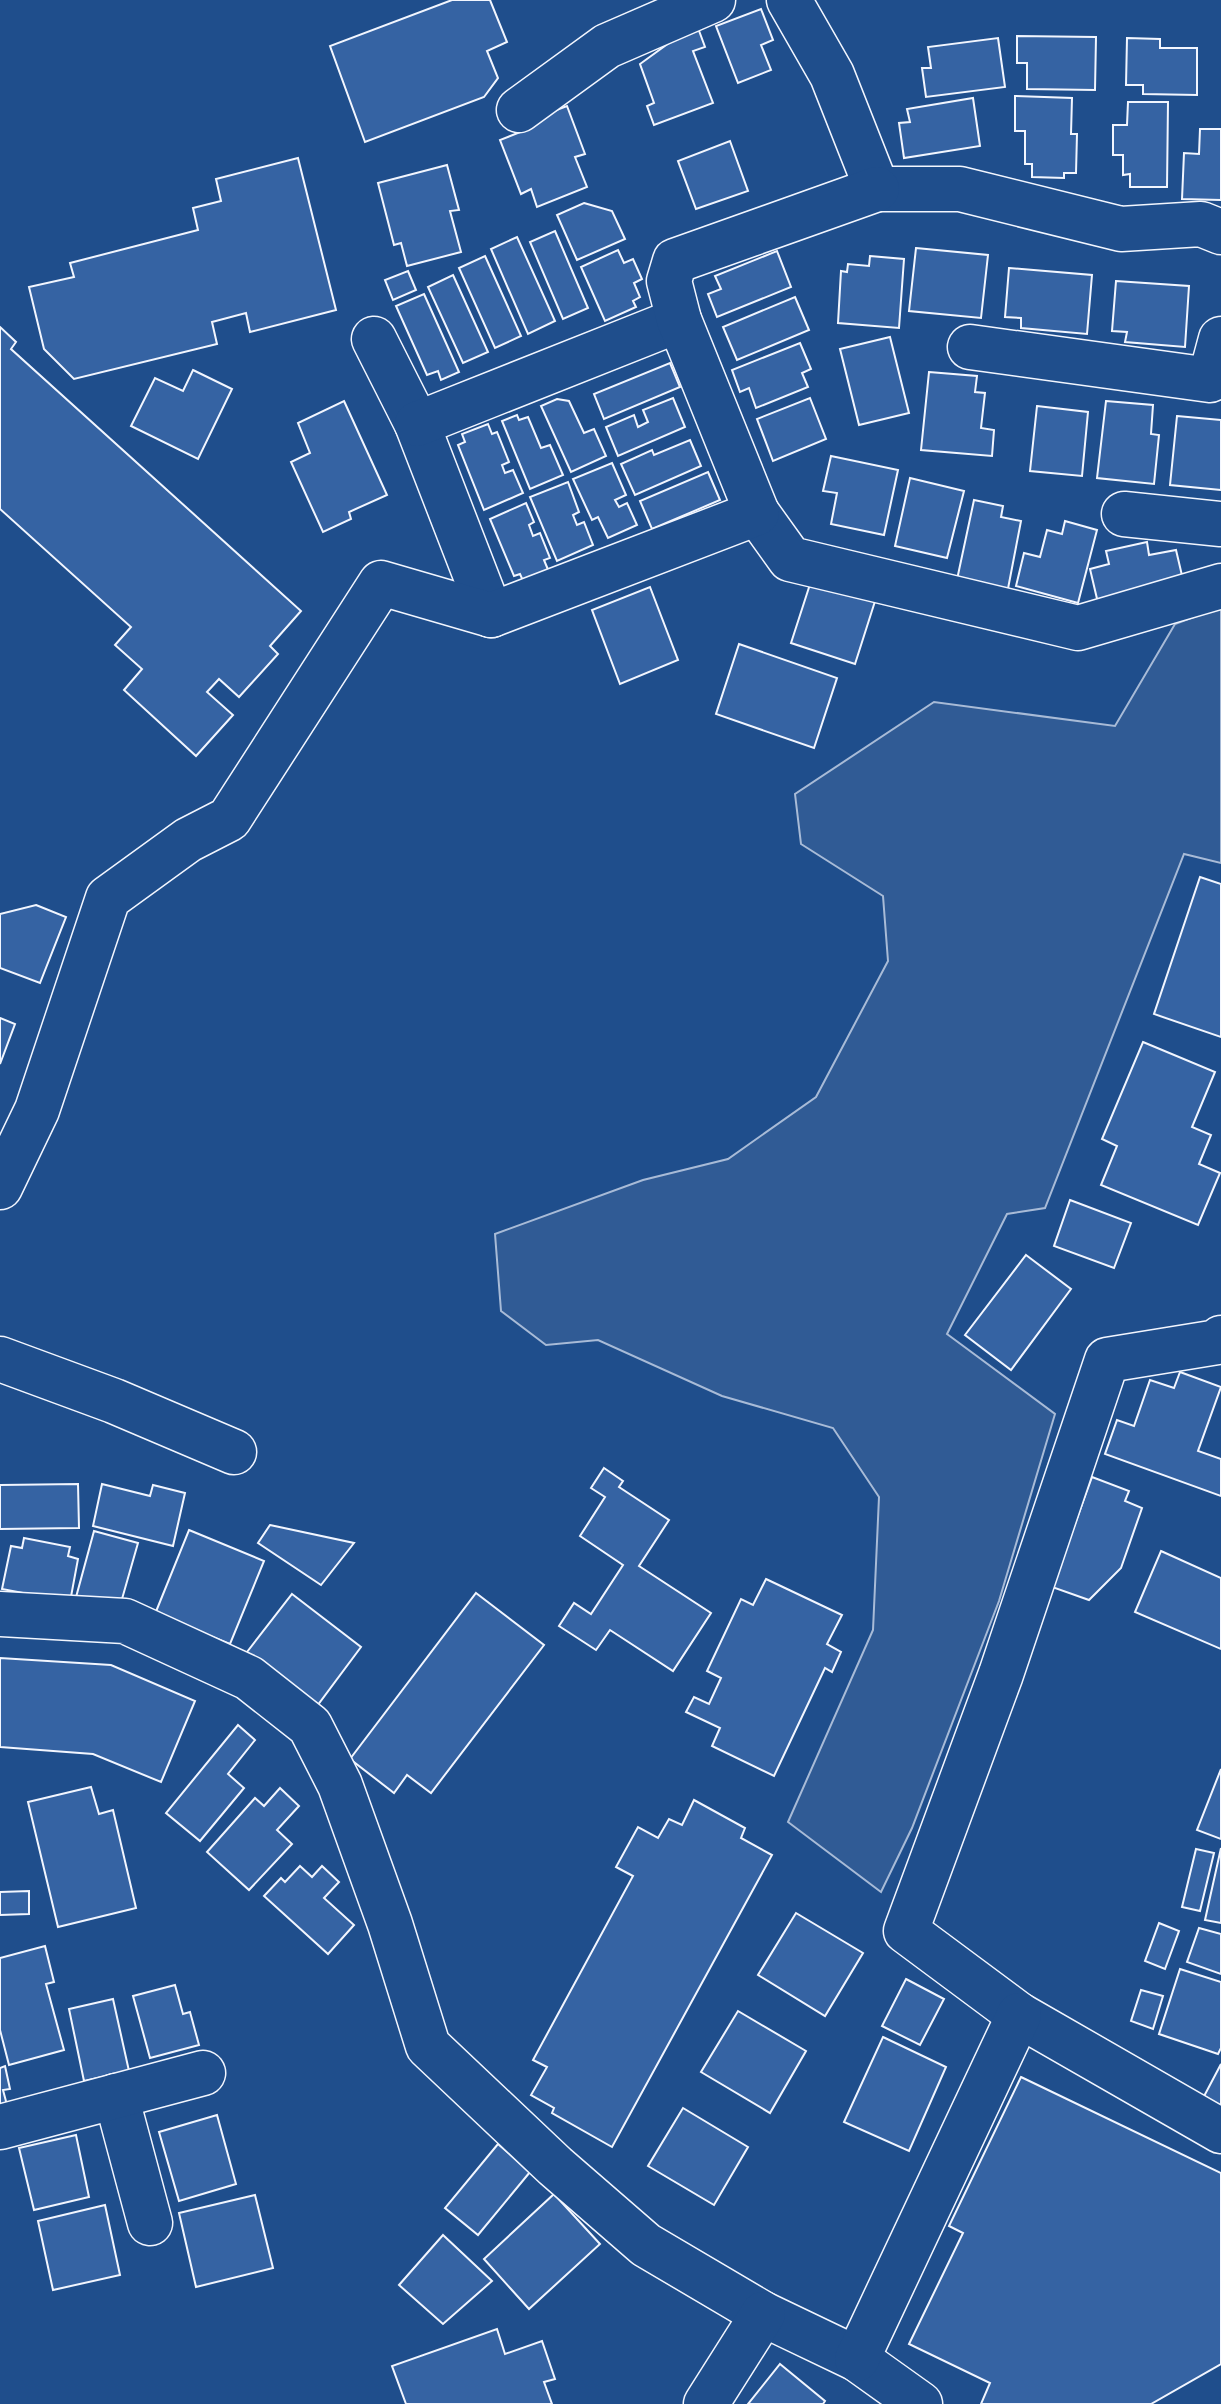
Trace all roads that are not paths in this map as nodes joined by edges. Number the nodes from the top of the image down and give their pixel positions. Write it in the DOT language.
graph roads {
  1 [pos="713,0"];
  2 [pos="789,0"];
  3 [pos="519,110"];
  4 [pos="877,189"];
  5 [pos="1221,232"];
  6 [pos="679,320"];
  7 [pos="374,339"];
  8 [pos="1221,339"];
  9 [pos="970,347"];
  10 [pos="417,424"];
  11 [pos="757,513"];
  12 [pos="1124,514"];
  13 [pos="1221,524"];
  14 [pos="1221,586"];
  15 [pos="491,615"];
  16 [pos="0,1187"];
  17 [pos="1221,1338"];
  18 [pos="0,1359"];
  19 [pos="234,1452"];
  20 [pos="0,1614"];
  21 [pos="1019,2015"];
  22 [pos="203,2073"];
  23 [pos="116,2096"];
  24 [pos="0,2127"];
  25 [pos="1221,2131"];
  26 [pos="150,2223"];
  27 [pos="763,2314"];
  28 [pos="857,2359"];
  29 [pos="706,2404"];
  30 [pos="920,2404"];
  1 -- 3 [label="street"];
  2 -- 4 [label="street"];
  4 -- 5 [label="street"];
  4 -- 6 [label="street"];
  6 -- 10 [label="street"];
  6 -- 11 [label="street"];
  7 -- 10 [label="street"];
  8 -- 9 [label="street"];
  10 -- 15 [label="street"];
  11 -- 14 [label="street"];
  11 -- 15 [label="street"];
  12 -- 13 [label="street"];
  15 -- 16 [label="street"];
  17 -- 21 [label="street"];
  18 -- 19 [label="street"];
  20 -- 27 [label="street"];
  21 -- 25 [label="street"];
  21 -- 28 [label="street"];
  22 -- 23 [label="street"];
  23 -- 24 [label="street"];
  23 -- 26 [label="street"];
  27 -- 28 [label="street"];
  27 -- 29 [label="street"];
  28 -- 30 [label="street"];
}
